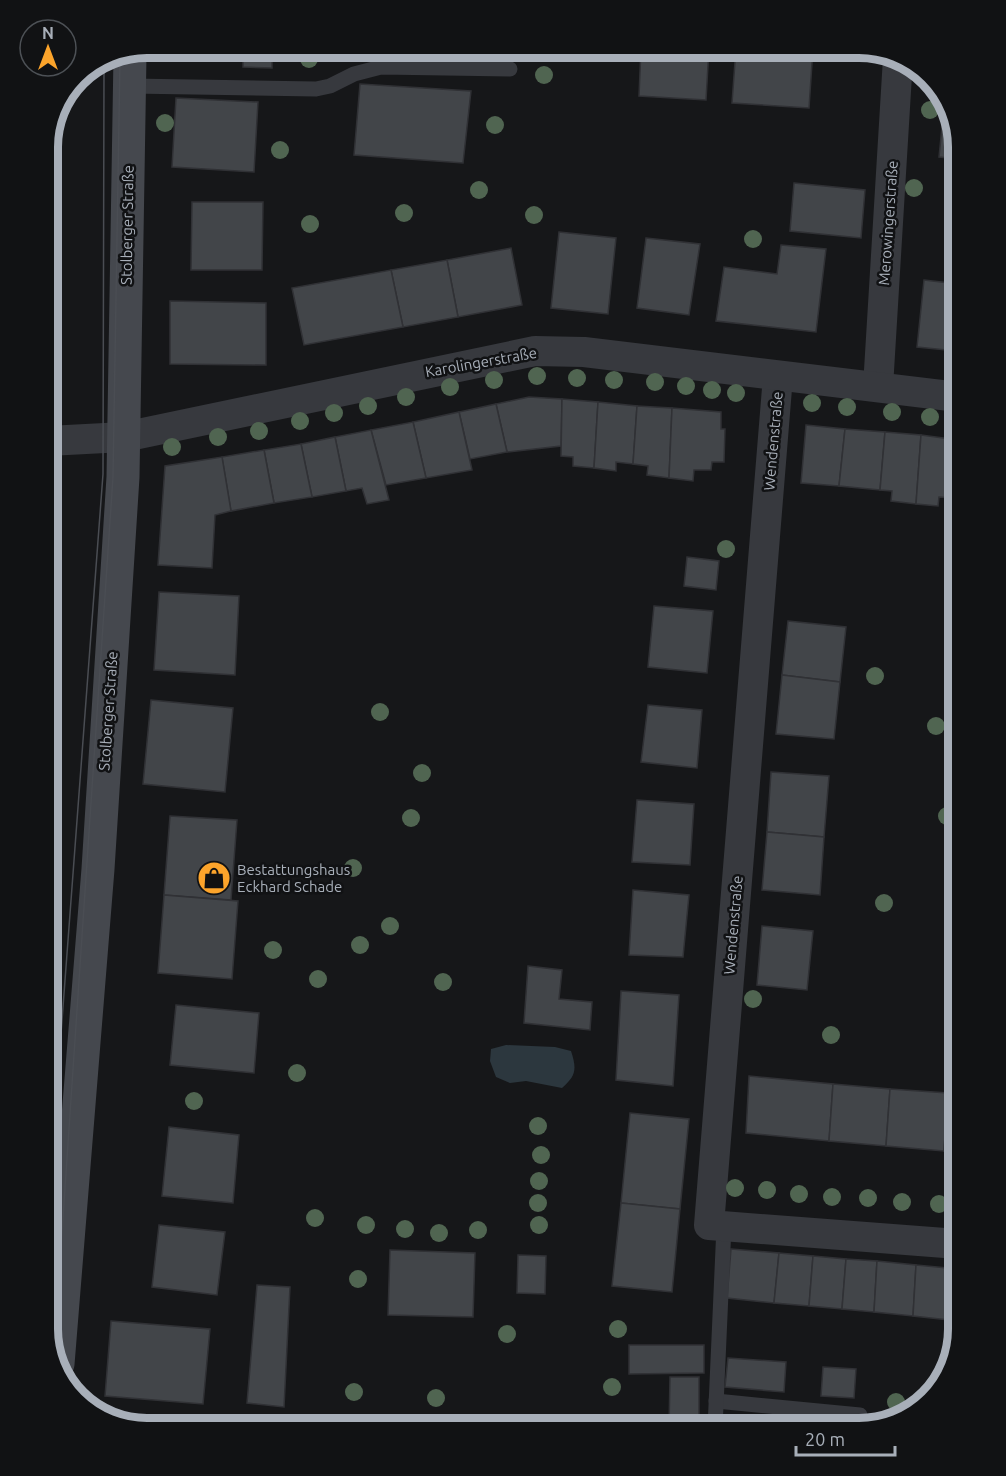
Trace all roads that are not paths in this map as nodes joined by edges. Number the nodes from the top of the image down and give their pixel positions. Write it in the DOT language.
graph roads {
  1 [pos="897,68"];
  2 [pos="510,69"];
  3 [pos="130,71"];
  4 [pos="778,376"];
  5 [pos="878,387"];
  6 [pos="948,396"];
  7 [pos="120,437"];
  8 [pos="59,440"];
  9 [pos="724,1226"];
  10 [pos="948,1243"];
  11 [pos="60,1343"];
  12 [pos="716,1401"];
  13 [pos="860,1415"];
  14 [pos="716,1418"];
  1 -- 5 [label="street, Merowingerstraße"];
  2 -- 3 [label="lane"];
  3 -- 7 [label="main road, Stolberger Straße"];
  4 -- 5 [label="street, Karolingerstraße"];
  4 -- 7 [label="street, Karolingerstraße"];
  4 -- 9 [label="street, Wendenstraße"];
  5 -- 6 [label="street, Karolingerstraße"];
  7 -- 8 [label="street, Karolingerstraße"];
  7 -- 11 [label="main road, Stolberger Straße"];
  9 -- 10 [label="street"];
  9 -- 12 [label="lane"];
  12 -- 13 [label="lane"];
  12 -- 14 [label="lane"];
}
